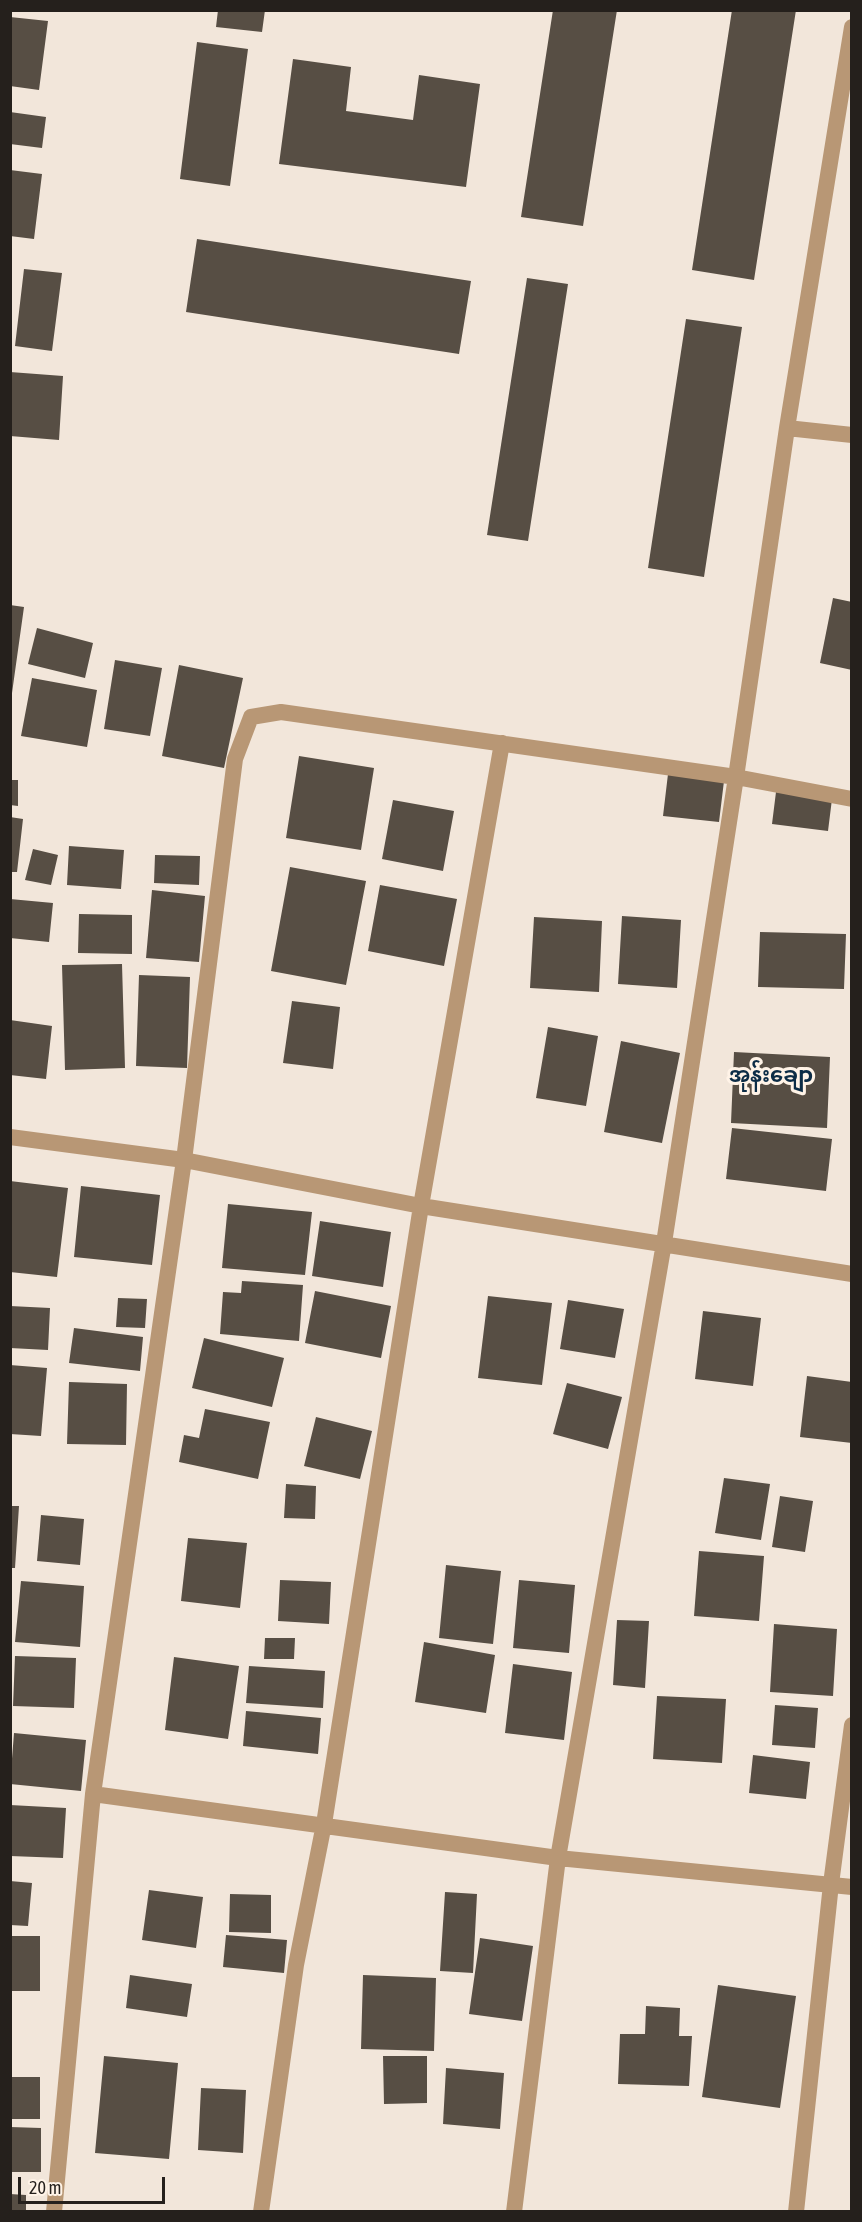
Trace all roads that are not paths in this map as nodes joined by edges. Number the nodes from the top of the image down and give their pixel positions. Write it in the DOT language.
graph roads {
  1 [pos="852,27"];
  2 [pos="787,428"];
  3 [pos="852,435"];
  4 [pos="502,743"];
  5 [pos="736,777"];
  6 [pos="852,799"];
  7 [pos="10,1137"];
  8 [pos="184,1160"];
  9 [pos="421,1206"];
  10 [pos="664,1243"];
  11 [pos="852,1274"];
  12 [pos="852,1725"];
  13 [pos="93,1794"];
  14 [pos="324,1824"];
  15 [pos="558,1858"];
  16 [pos="831,1884"];
  17 [pos="852,1887"];
  18 [pos="54,2211"];
  19 [pos="261,2211"];
  20 [pos="514,2211"];
  21 [pos="796,2211"];
  1 -- 2 [label="street"];
  2 -- 3 [label="street"];
  2 -- 5 [label="street"];
  4 -- 5 [label="street"];
  4 -- 8 [label="street"];
  4 -- 9 [label="street"];
  5 -- 6 [label="street"];
  5 -- 10 [label="street"];
  7 -- 8 [label="street"];
  8 -- 9 [label="street"];
  8 -- 13 [label="street"];
  9 -- 10 [label="street"];
  9 -- 14 [label="street"];
  10 -- 11 [label="street"];
  10 -- 15 [label="street"];
  12 -- 16 [label="street"];
  13 -- 14 [label="street"];
  13 -- 18 [label="street"];
  14 -- 15 [label="street"];
  14 -- 19 [label="street"];
  15 -- 16 [label="street"];
  15 -- 20 [label="street"];
  16 -- 17 [label="street"];
  16 -- 21 [label="street"];
}
